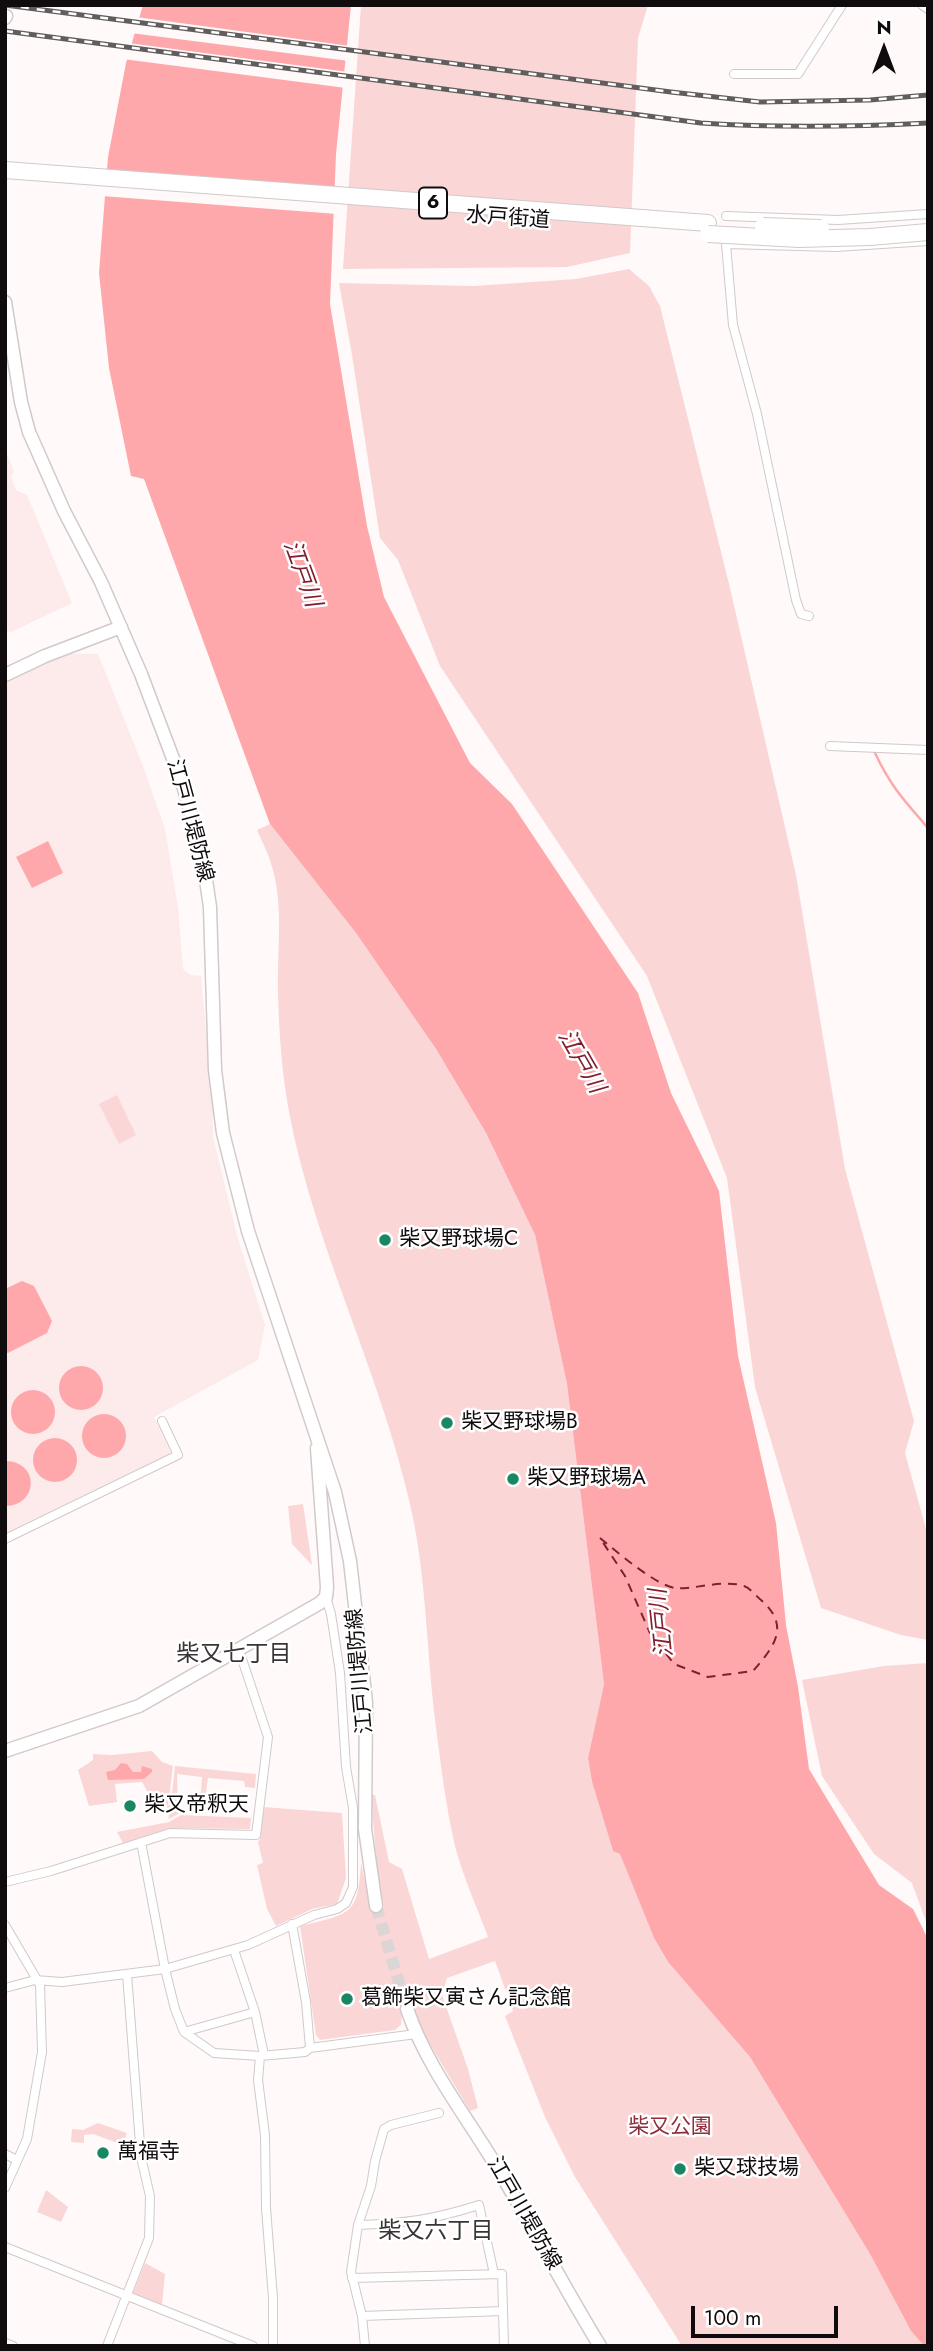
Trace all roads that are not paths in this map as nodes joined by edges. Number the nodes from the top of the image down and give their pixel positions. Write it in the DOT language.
graph roads {
  1 [pos="842,5"];
  2 [pos="922,5"];
  3 [pos="928,9"];
  4 [pos="734,74"];
  5 [pos="5,170"];
  6 [pos="26,177"];
  7 [pos="5,181"];
  8 [pos="928,214"];
  9 [pos="726,215"];
  10 [pos="928,222"];
  11 [pos="708,229"];
  12 [pos="928,232"];
  13 [pos="928,241"];
  14 [pos="5,302"];
  15 [pos="808,616"];
  16 [pos="121,627"];
  17 [pos="5,675"];
  18 [pos="830,746"];
  19 [pos="928,750"];
  20 [pos="162,1421"];
  21 [pos="317,1441"];
  22 [pos="5,1539"];
  23 [pos="326,1597"];
  24 [pos="239,1650"];
  25 [pos="5,1751"];
  26 [pos="141,1842"];
  27 [pos="5,1882"];
  28 [pos="376,1906"];
  29 [pos="292,1924"];
  30 [pos="5,1925"];
  31 [pos="234,1950"];
  32 [pos="165,1969"];
  33 [pos="127,1974"];
  34 [pos="38,1981"];
  35 [pos="5,1988"];
  36 [pos="407,2009"];
  37 [pos="255,2012"];
  38 [pos="184,2032"];
  39 [pos="416,2034"];
  40 [pos="310,2048"];
  41 [pos="262,2056"];
  42 [pos="439,2113"];
  43 [pos="5,2154"];
  44 [pos="17,2160"];
  45 [pos="5,2188"];
  46 [pos="358,2225"];
  47 [pos="5,2247"];
  48 [pos="494,2274"];
  49 [pos="352,2278"];
  50 [pos="127,2296"];
  51 [pos="503,2311"];
  52 [pos="362,2316"];
  53 [pos="5,2343"];
  54 [pos="13,2346"];
  55 [pos="107,2346"];
  56 [pos="253,2346"];
  57 [pos="273,2346"];
  58 [pos="365,2346"];
  59 [pos="504,2346"];
  60 [pos="600,2346"];
  1 -- 4 [label="street"];
  2 -- 3 [label="street"];
  5 -- 6 [label="highway, 水戸街道 / 6"];
  6 -- 7 [label="highway, 水戸街道 / 6"];
  6 -- 11 [label="highway, 水戸街道 / 6"];
  8 -- 9 [label="street"];
  10 -- 11 [label="highway, 水戸街道 / 6, bridge"];
  11 -- 12 [label="highway, 水戸街道 / 6, bridge"];
  13 -- 15 [label="street"];
  14 -- 16 [label="main road, 江戸川堤防線"];
  16 -- 17 [label="main road"];
  16 -- 21 [label="main road, 江戸川堤防線"];
  18 -- 19 [label="street"];
  20 -- 22 [label="street"];
  21 -- 23 [label="main road, 江戸川堤防線"];
  21 -- 28 [label="main road, 江戸川堤防線"];
  23 -- 24 [label="main road"];
  23 -- 29 [label="street"];
  24 -- 25 [label="main road"];
  24 -- 26 [label="street"];
  26 -- 27 [label="street"];
  26 -- 32 [label="street"];
  29 -- 31 [label="street"];
  29 -- 40 [label="street"];
  30 -- 34 [label="street"];
  31 -- 32 [label="street"];
  31 -- 37 [label="street"];
  32 -- 33 [label="street"];
  32 -- 38 [label="street"];
  33 -- 34 [label="street"];
  33 -- 50 [label="street"];
  34 -- 35 [label="street"];
  34 -- 44 [label="street"];
  36 -- 39 [label="main road, 江戸川堤防線"];
  37 -- 38 [label="street"];
  37 -- 41 [label="street"];
  38 -- 41 [label="street"];
  39 -- 40 [label="street"];
  39 -- 60 [label="main road, 江戸川堤防線"];
  40 -- 41 [label="street"];
  41 -- 57 [label="street"];
  42 -- 46 [label="street"];
  43 -- 44 [label="street"];
  44 -- 45 [label="street"];
  46 -- 48 [label="street"];
  46 -- 49 [label="street"];
  47 -- 50 [label="street"];
  48 -- 49 [label="street"];
  48 -- 51 [label="street"];
  49 -- 52 [label="street"];
  50 -- 55 [label="street"];
  50 -- 56 [label="street"];
  51 -- 52 [label="street"];
  51 -- 59 [label="street"];
  52 -- 58 [label="street"];
  53 -- 54 [label="street"];
}
